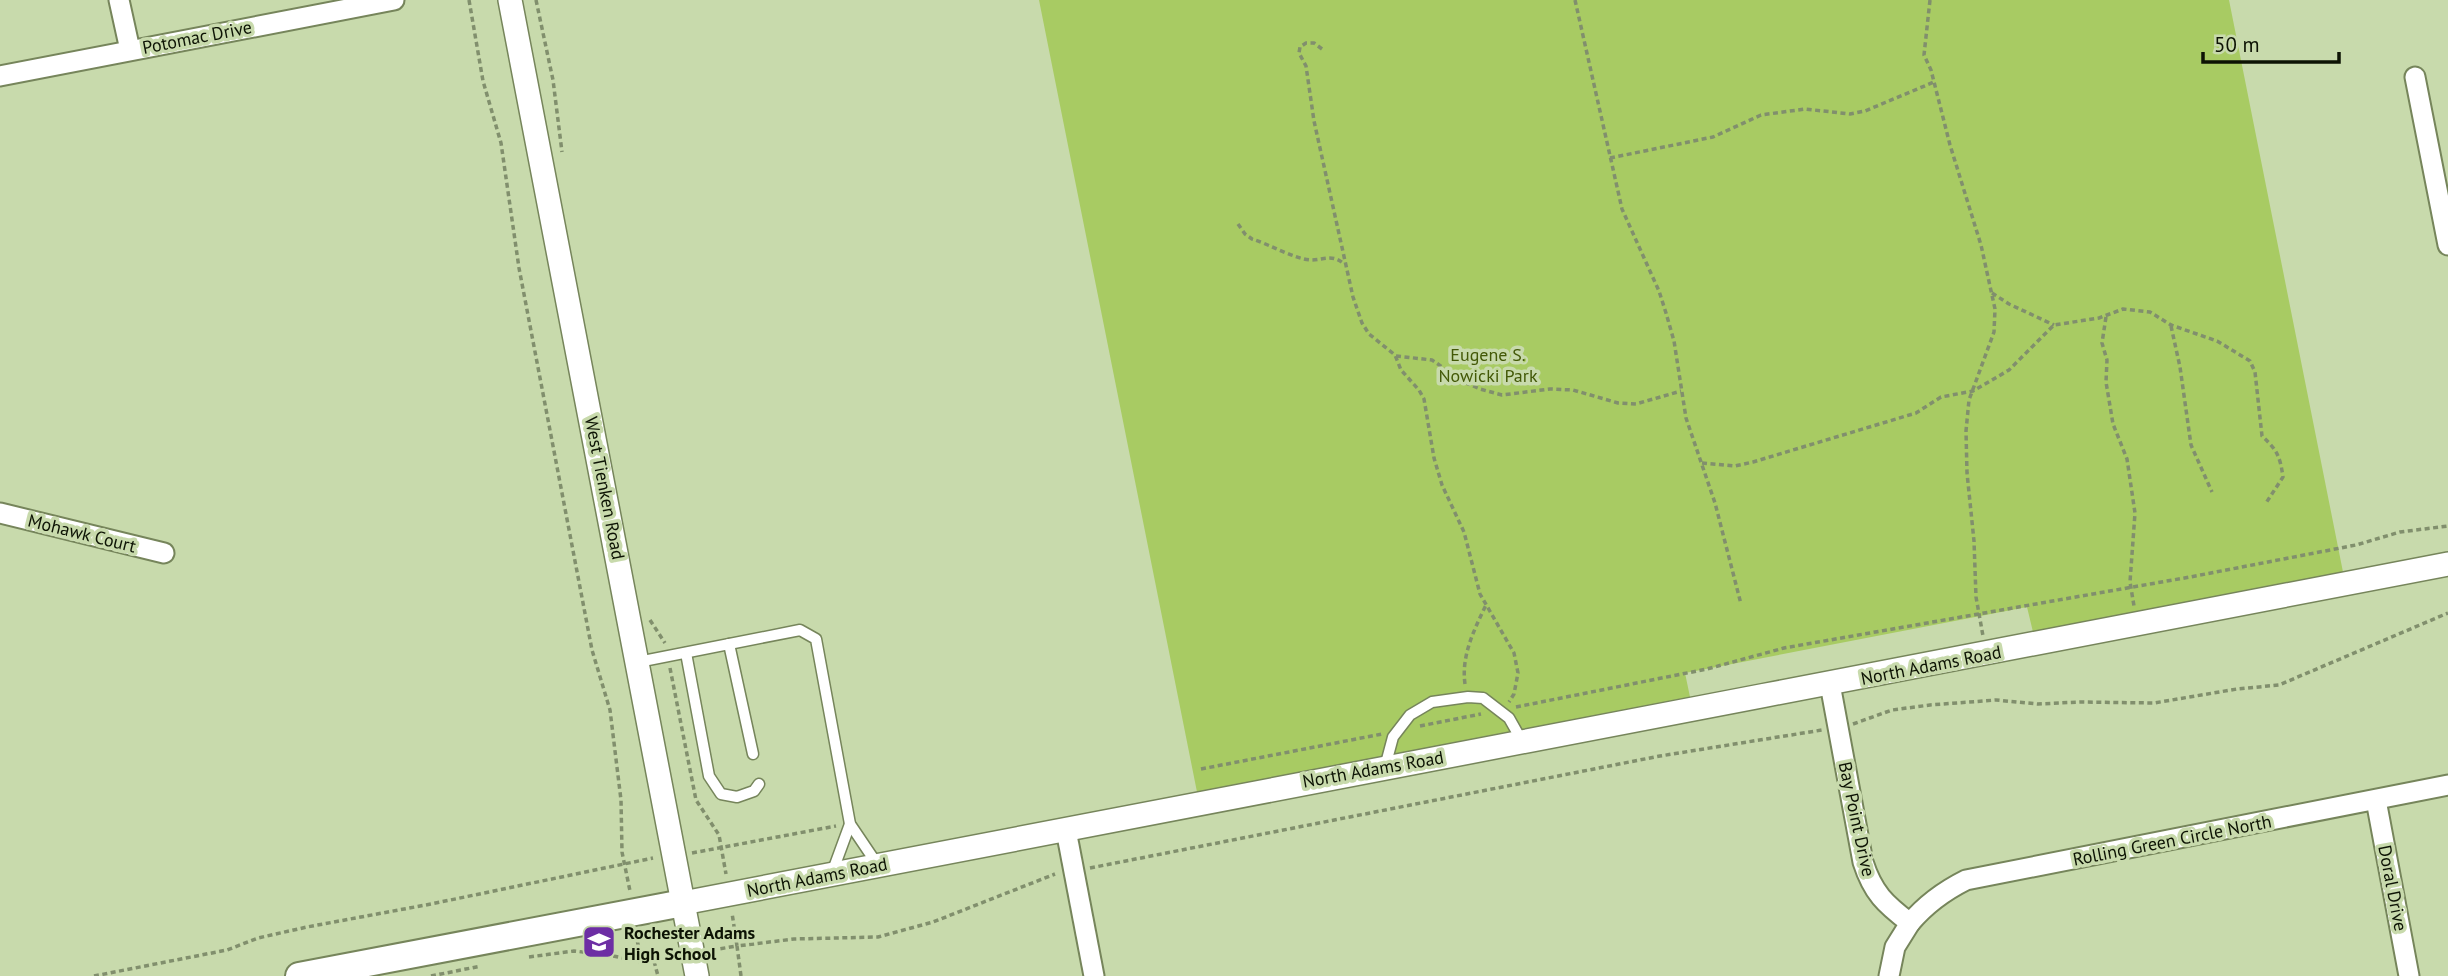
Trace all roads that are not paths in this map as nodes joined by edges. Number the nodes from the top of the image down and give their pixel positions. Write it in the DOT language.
graph roads {
  1 [pos="119,0"];
  2 [pos="394,0"];
  3 [pos="510,0"];
  4 [pos="130,50"];
  5 [pos="0,76"];
  6 [pos="2415,77"];
  7 [pos="2448,245"];
  8 [pos="0,513"];
  9 [pos="164,553"];
  10 [pos="2448,564"];
  11 [pos="729,644"];
  12 [pos="686,653"];
  13 [pos="638,662"];
  14 [pos="1830,684"];
  15 [pos="1522,741"];
  16 [pos="753,754"];
  17 [pos="1385,767"];
  18 [pos="759,784"];
  19 [pos="2448,786"];
  20 [pos="2376,800"];
  21 [pos="850,824"];
  22 [pos="1066,830"];
  23 [pos="877,864"];
  24 [pos="832,873"];
  25 [pos="683,903"];
  26 [pos="1910,923"];
  27 [pos="306,975"];
  28 [pos="697,976"];
  29 [pos="1094,976"];
  30 [pos="1889,976"];
  31 [pos="2409,976"];
  1 -- 4 [label="street"];
  2 -- 4 [label="street, Potomac Drive"];
  3 -- 13 [label="street, West Tienken Road"];
  4 -- 5 [label="street, Potomac Drive"];
  6 -- 7 [label="street"];
  8 -- 9 [label="street, Mohawk Court"];
  10 -- 14 [label="street, North Adams Road"];
  11 -- 12 [label="lane"];
  11 -- 16 [label="lane"];
  11 -- 21 [label="lane"];
  12 -- 13 [label="lane"];
  12 -- 18 [label="lane"];
  13 -- 25 [label="street, West Tienken Road"];
  14 -- 15 [label="street, North Adams Road"];
  14 -- 26 [label="street, Bay Point Drive"];
  15 -- 17 [label="street, North Adams Road"];
  15 -- 17 [label="lane"];
  17 -- 22 [label="street, North Adams Road"];
  19 -- 20 [label="street, Rolling Green Circle North"];
  20 -- 26 [label="street, Rolling Green Circle North"];
  20 -- 31 [label="street, Doral Drive"];
  21 -- 23 [label="lane"];
  21 -- 24 [label="lane"];
  22 -- 23 [label="street, North Adams Road"];
  22 -- 29 [label="street"];
  23 -- 24 [label="street, North Adams Road"];
  24 -- 25 [label="street, North Adams Road"];
  25 -- 27 [label="main road, North Adams Road"];
  25 -- 28 [label="street, West Tienken Road"];
  26 -- 30 [label="street"];
}
